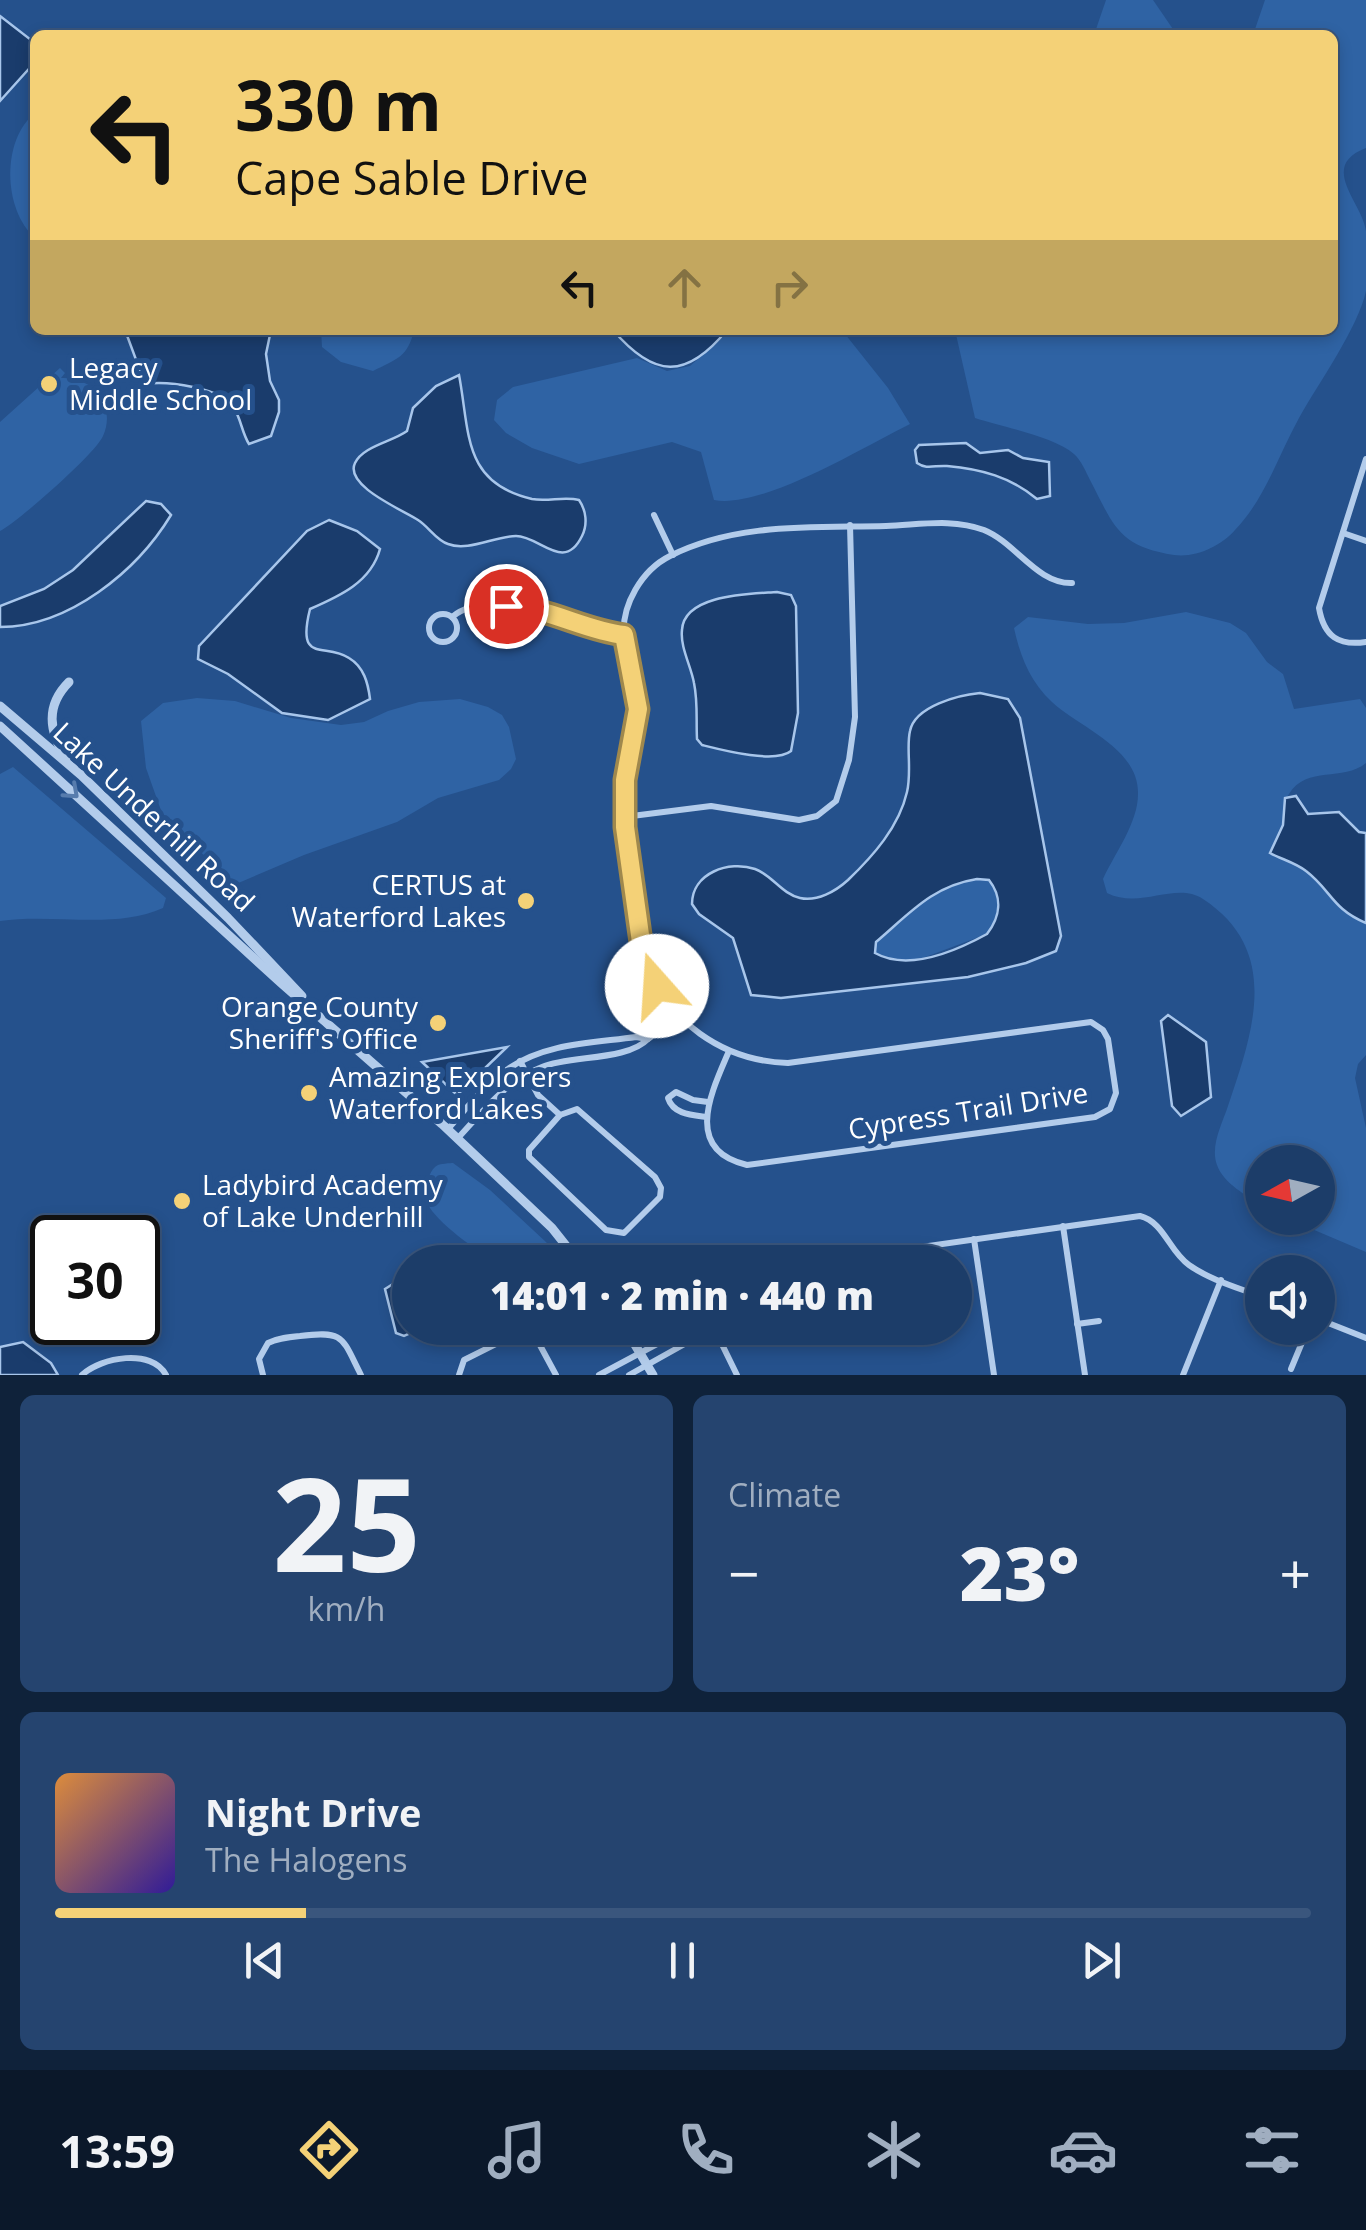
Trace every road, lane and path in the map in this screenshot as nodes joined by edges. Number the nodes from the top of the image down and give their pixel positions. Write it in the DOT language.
graph roads {
  1 [pos="1366,459"];
  2 [pos="654,515"];
  3 [pos="850,525"];
  4 [pos="1343,533"];
  5 [pos="1366,541"];
  6 [pos="673,554"];
  7 [pos="1072,582"];
  8 [pos="452,617"];
  9 [pos="624,635"];
  10 [pos="1366,642"];
  11 [pos="69,682"];
  12 [pos="2,710"];
  13 [pos="0,726"];
  14 [pos="70,765"];
  15 [pos="624,817"];
  16 [pos="313,1010"];
  17 [pos="679,1016"];
  18 [pos="648,1039"];
  19 [pos="600,1042"];
  20 [pos="729,1051"];
  21 [pos="602,1055"];
  22 [pos="520,1062"];
  23 [pos="526,1074"];
  24 [pos="708,1102"];
  25 [pos="560,1115"];
  26 [pos="706,1117"];
  27 [pos="447,1130"];
  28 [pos="457,1139"];
  29 [pos="1063,1226"];
  30 [pos="974,1239"];
  31 [pos="565,1245"];
  32 [pos="940,1245"];
  33 [pos="1221,1280"];
  34 [pos="1245,1290"];
  35 [pos="1098,1321"];
  36 [pos="1078,1324"];
  37 [pos="1335,1326"];
  38 [pos="1366,1338"];
  39 [pos="636,1345"];
  40 [pos="656,1345"];
  41 [pos="682,1345"];
  42 [pos="722,1345"];
  43 [pos="1301,1345"];
  44 [pos="641,1353"];
  45 [pos="648,1364"];
  46 [pos="1291,1369"];
  47 [pos="82,1375"];
  48 [pos="166,1375"];
  49 [pos="263,1375"];
  50 [pos="361,1375"];
  51 [pos="459,1375"];
  52 [pos="556,1375"];
  53 [pos="599,1375"];
  54 [pos="629,1375"];
  55 [pos="653,1375"];
  56 [pos="737,1375"];
  57 [pos="994,1375"];
  58 [pos="1085,1375"];
  59 [pos="1184,1375"];
  1 -- 4 [label="street"];
  2 -- 6 [label="street"];
  3 -- 6 [label="street, Cypress Trail Drive"];
  3 -- 7 [label="street, Cypress Trail Drive"];
  3 -- 15 [label="street"];
  4 -- 5 [label="street"];
  4 -- 10 [label="street"];
  6 -- 9 [label="street, Cypress Trail Drive"];
  8 -- 8 [label="street"];
  8 -- 9 [label="street"];
  9 -- 15 [label="street, Cypress Trail Drive"];
  11 -- 14 [label="street"];
  12 -- 14 [label="street, Lake Underhill Road"];
  13 -- 16 [label="street, Lake Underhill Road, one-way"];
  14 -- 16 [label="street, Lake Underhill Road"];
  15 -- 17 [label="street, Cypress Trail Drive"];
  16 -- 27 [label="street, Lake Underhill Road"];
  17 -- 18 [label="street"];
  17 -- 20 [label="street, Cypress Trail Drive"];
  18 -- 19 [label="street"];
  18 -- 21 [label="street"];
  19 -- 21 [label="street"];
  19 -- 22 [label="street"];
  20 -- 24 [label="street"];
  20 -- 26 [label="street, Cypress Trail Drive"];
  21 -- 23 [label="street"];
  22 -- 23 [label="street"];
  22 -- 27 [label="street"];
  23 -- 25 [label="street"];
  23 -- 28 [label="street"];
  24 -- 26 [label="street"];
  24 -- 26 [label="street"];
  25 -- 25 [label="street"];
  27 -- 28 [label="street, Lake Underhill Road"];
  28 -- 31 [label="street, Lake Underhill Road"];
  29 -- 30 [label="street"];
  29 -- 33 [label="street"];
  29 -- 36 [label="street"];
  30 -- 32 [label="street"];
  30 -- 57 [label="street"];
  33 -- 34 [label="street"];
  33 -- 59 [label="street"];
  35 -- 36 [label="street"];
  36 -- 58 [label="street"];
  37 -- 38 [label="street"];
  39 -- 44 [label="street"];
  40 -- 44 [label="street"];
  41 -- 45 [label="street"];
  42 -- 56 [label="street"];
  43 -- 46 [label="street"];
  44 -- 45 [label="street"];
  44 -- 53 [label="street"];
  45 -- 54 [label="street"];
  45 -- 55 [label="street"];
  47 -- 48 [label="street"];
  49 -- 50 [label="street"];
  51 -- 52 [label="street"];
}
